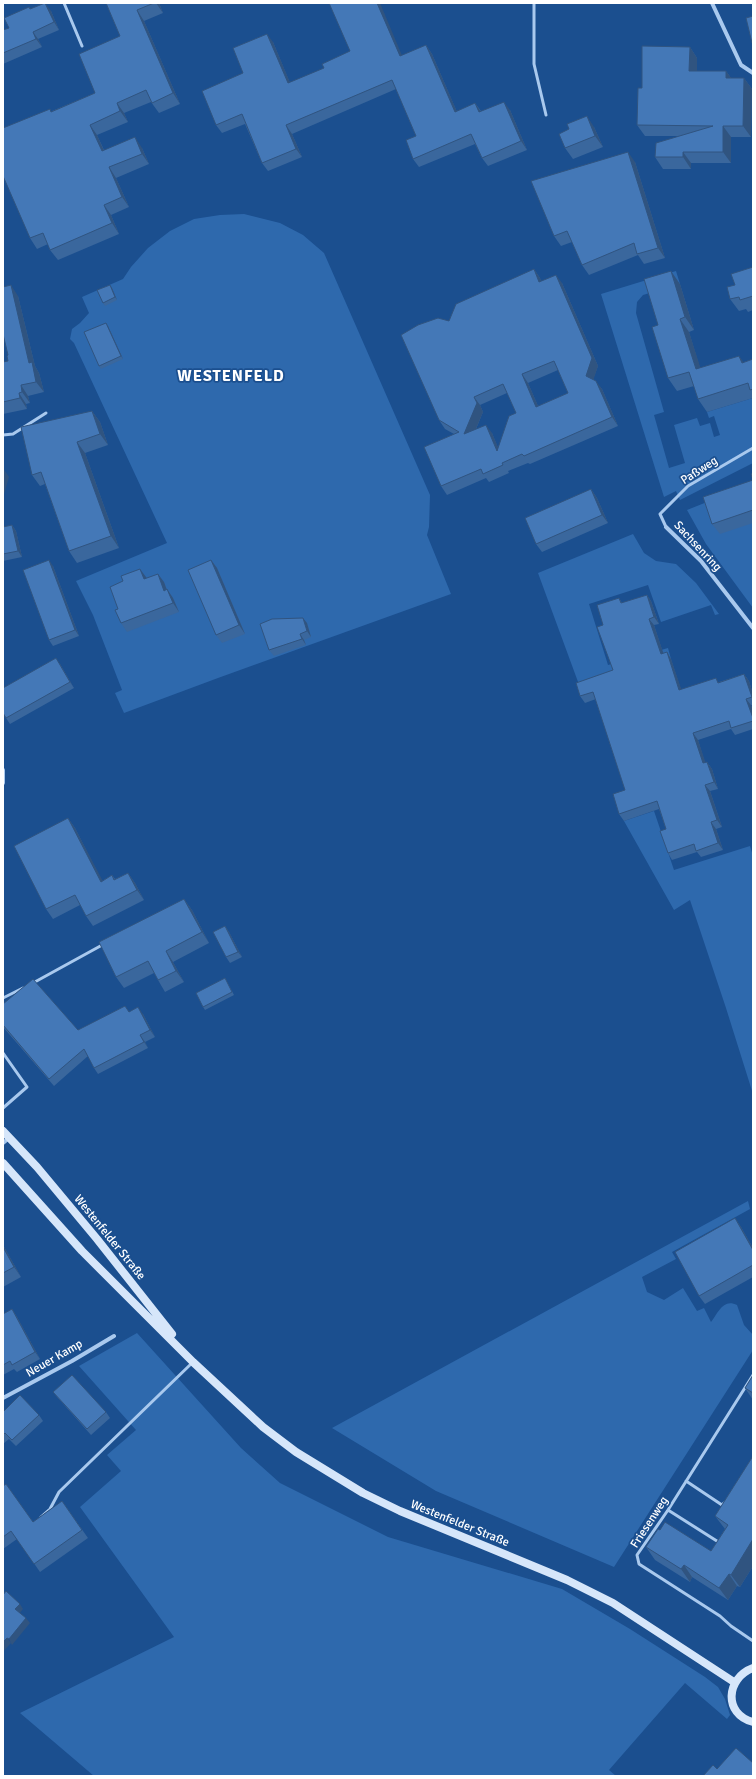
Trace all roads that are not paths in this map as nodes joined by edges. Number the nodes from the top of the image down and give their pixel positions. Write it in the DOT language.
graph roads {
  1 [pos="64,3"];
  2 [pos="534,3"];
  3 [pos="712,3"];
  4 [pos="82,46"];
  5 [pos="753,73"];
  6 [pos="546,115"];
  7 [pos="46,413"];
  8 [pos="3,435"];
  9 [pos="753,448"];
  10 [pos="660,514"];
  11 [pos="666,527"];
  12 [pos="753,628"];
  13 [pos="3,770"];
  14 [pos="3,783"];
  15 [pos="107,942"];
  16 [pos="32,984"];
  17 [pos="24,988"];
  18 [pos="3,998"];
  19 [pos="3,1053"];
  20 [pos="3,1108"];
  21 [pos="3,1131"];
  22 [pos="6,1141"];
  23 [pos="3,1163"];
  24 [pos="114,1336"];
  25 [pos="193,1362"];
  26 [pos="753,1375"];
  27 [pos="3,1398"];
  28 [pos="686,1481"];
  29 [pos="727,1499"];
  30 [pos="668,1510"];
  31 [pos="39,1518"];
  32 [pos="725,1546"];
  33 [pos="752,1639"];
  34 [pos="753,1668"];
  35 [pos="734,1682"];
  36 [pos="753,1722"];
  1 -- 4 [label="lane"];
  2 -- 6 [label="lane"];
  3 -- 5 [label="street"];
  7 -- 8 [label="lane"];
  9 -- 10 [label="lane, Paßweg"];
  10 -- 11 [label="lane, Sachsenring"];
  11 -- 12 [label="street, Sachsenring"];
  13 -- 14 [label="street"];
  15 -- 16 [label="lane"];
  17 -- 18 [label="lane"];
  19 -- 20 [label="lane"];
  21 -- 22 [label="street, Westenfelder Straße"];
  22 -- 25 [label="street, Westenfelder Straße"];
  23 -- 25 [label="street, Westenfelder Straße"];
  24 -- 27 [label="street, Neuer Kamp"];
  25 -- 31 [label="lane"];
  25 -- 35 [label="street, Westenfelder Straße"];
  26 -- 28 [label="lane, Friesenweg"];
  28 -- 29 [label="lane"];
  28 -- 30 [label="lane, Friesenweg"];
  30 -- 32 [label="lane"];
  30 -- 33 [label="lane, Friesenweg"];
  34 -- 35 [label="street"];
  35 -- 36 [label="street"];
}
